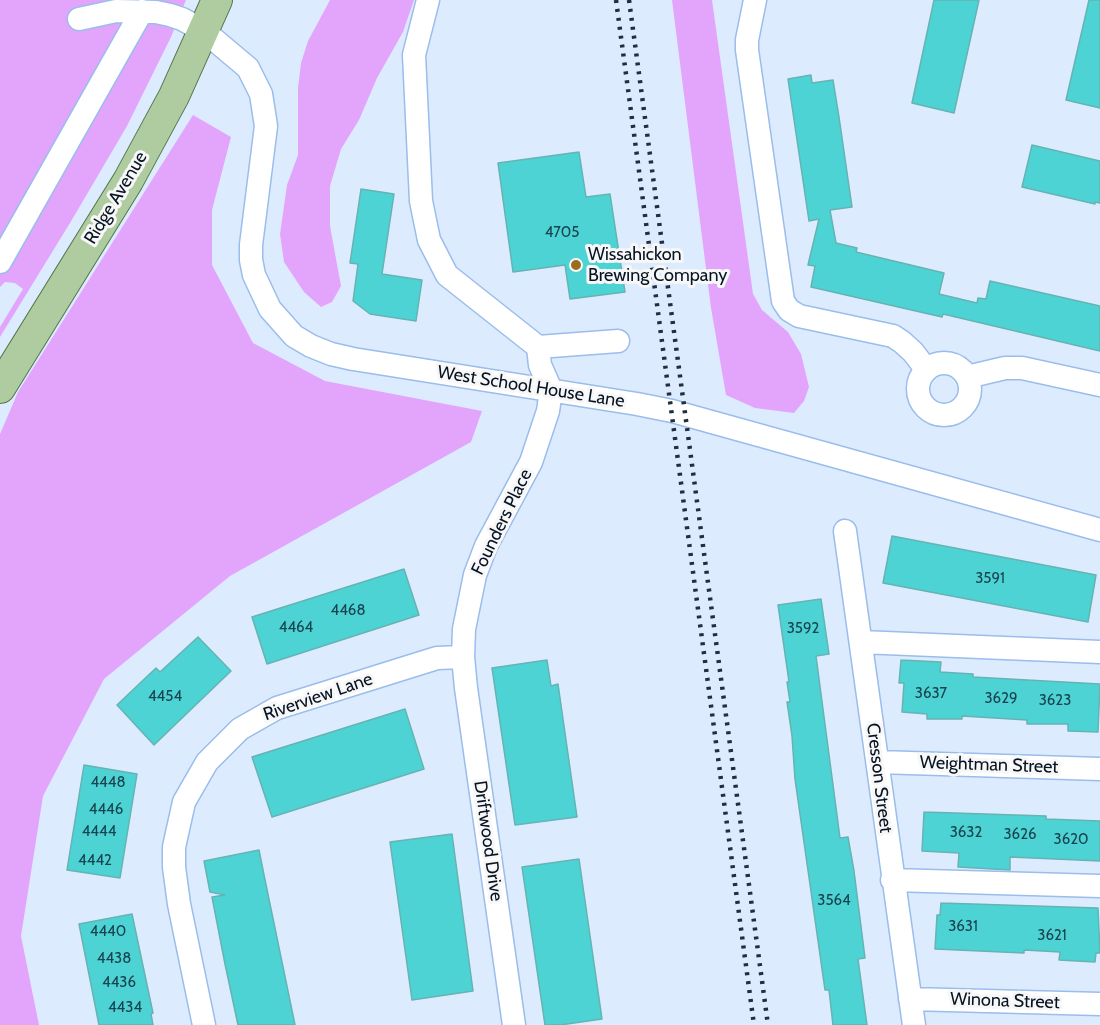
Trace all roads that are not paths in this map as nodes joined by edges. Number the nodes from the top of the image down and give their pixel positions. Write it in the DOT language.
graph roads {
  1 [pos="217,0"];
  2 [pos="429,0"];
  3 [pos="755,0"];
  4 [pos="142,11"];
  5 [pos="79,19"];
  6 [pos="204,31"];
  7 [pos="0,262"];
  8 [pos="618,341"];
  9 [pos="538,347"];
  10 [pos="926,369"];
  11 [pos="967,377"];
  12 [pos="1100,385"];
  13 [pos="0,388"];
  14 [pos="550,390"];
  15 [pos="1100,530"];
  16 [pos="845,531"];
  17 [pos="861,642"];
  18 [pos="1100,652"];
  19 [pos="463,657"];
  20 [pos="878,762"];
  21 [pos="1100,769"];
  22 [pos="892,880"];
  23 [pos="1100,886"];
  24 [pos="910,999"];
  25 [pos="1100,1004"];
  26 [pos="204,1025"];
  27 [pos="514,1025"];
  28 [pos="914,1025"];
  1 -- 6 [label="main road, Ridge Avenue"];
  2 -- 9 [label="street"];
  3 -- 10 [label="street"];
  4 -- 5 [label="street, West School House Lane"];
  4 -- 6 [label="street, West School House Lane"];
  4 -- 7 [label="street"];
  6 -- 13 [label="main road, Ridge Avenue"];
  6 -- 14 [label="street, West School House Lane"];
  8 -- 9 [label="street"];
  9 -- 14 [label="street"];
  10 -- 11 [label="street"];
  10 -- 11 [label="street"];
  11 -- 12 [label="street"];
  14 -- 15 [label="street, West School House Lane"];
  14 -- 19 [label="street, Founders Place"];
  16 -- 17 [label="street, Cresson Street"];
  17 -- 18 [label="street"];
  17 -- 20 [label="street, Cresson Street"];
  19 -- 26 [label="street, Riverview Lane"];
  19 -- 27 [label="street, Driftwood Drive"];
  20 -- 21 [label="street, Weightman Street"];
  20 -- 22 [label="street, Cresson Street"];
  22 -- 23 [label="street"];
  22 -- 24 [label="street, Cresson Street"];
  24 -- 25 [label="street, Winona Street"];
  24 -- 28 [label="street, Cresson Street"];
}
